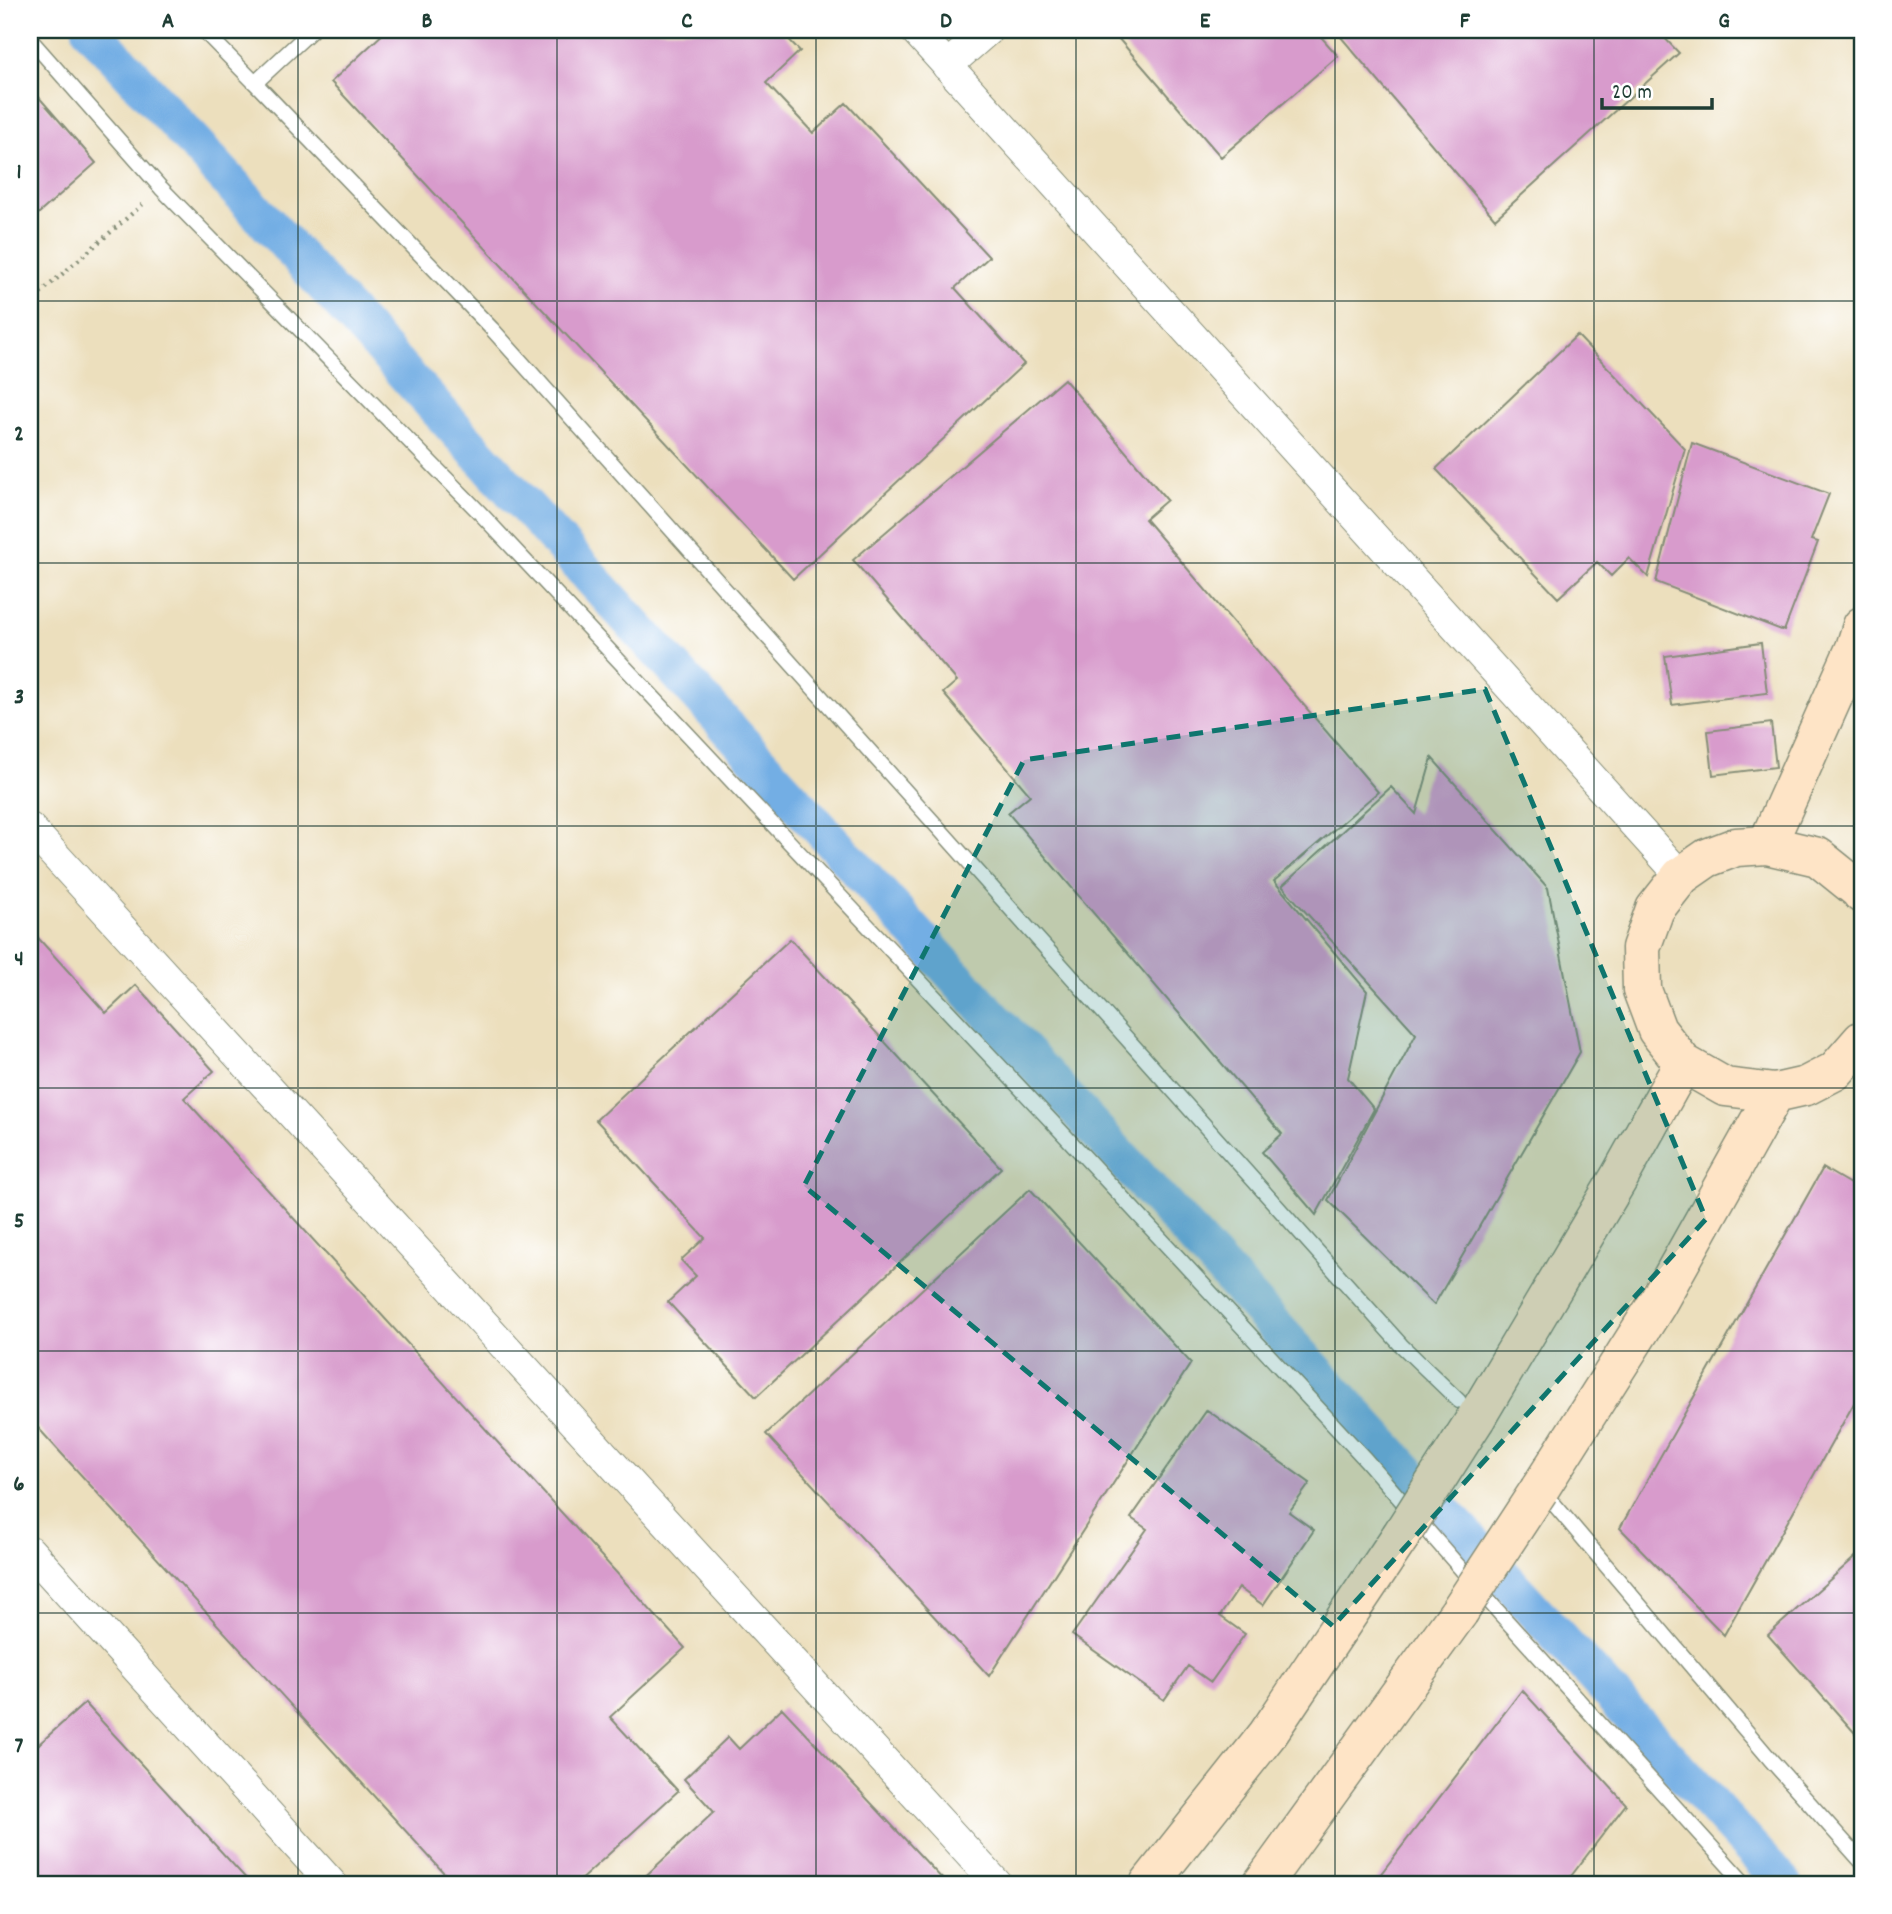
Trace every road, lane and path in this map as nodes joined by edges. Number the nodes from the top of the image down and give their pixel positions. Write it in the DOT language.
graph roads {
  1 [pos="204,30"];
  2 [pos="312,30"];
  3 [pos="915,30"];
  4 [pos="988,30"];
  5 [pos="30,39"];
  6 [pos="947,66"];
  7 [pos="255,83"];
  8 [pos="161,188"];
  9 [pos="30,302"];
  10 [pos="1862,626"];
  11 [pos="30,828"];
  12 [pos="1767,845"];
  13 [pos="1681,876"];
  14 [pos="1861,889"];
  15 [pos="1858,1054"];
  16 [pos="1683,1063"];
  17 [pos="1774,1093"];
  18 [pos="1467,1409"];
  19 [pos="1547,1497"];
  20 [pos="30,1551"];
  21 [pos="1862,1861"];
  22 [pos="332,1884"];
  23 [pos="997,1884"];
  24 [pos="1149,1884"];
  25 [pos="1262,1884"];
  26 [pos="1745,1884"];
  1 -- 7 [label="lane"];
  2 -- 7 [label="lane"];
  3 -- 6 [label="street"];
  4 -- 6 [label="street"];
  5 -- 8 [label="lane"];
  6 -- 13 [label="street"];
  7 -- 18 [label="lane"];
  8 -- 9 [label="path"];
  8 -- 26 [label="lane"];
  10 -- 12 [label="street"];
  11 -- 23 [label="street"];
  12 -- 13 [label="street"];
  12 -- 14 [label="street"];
  13 -- 16 [label="street"];
  15 -- 17 [label="street"];
  16 -- 17 [label="street"];
  16 -- 18 [label="street"];
  17 -- 19 [label="street"];
  18 -- 24 [label="street, bridge"];
  19 -- 21 [label="lane"];
  19 -- 25 [label="street, bridge"];
  20 -- 22 [label="street"];
}
